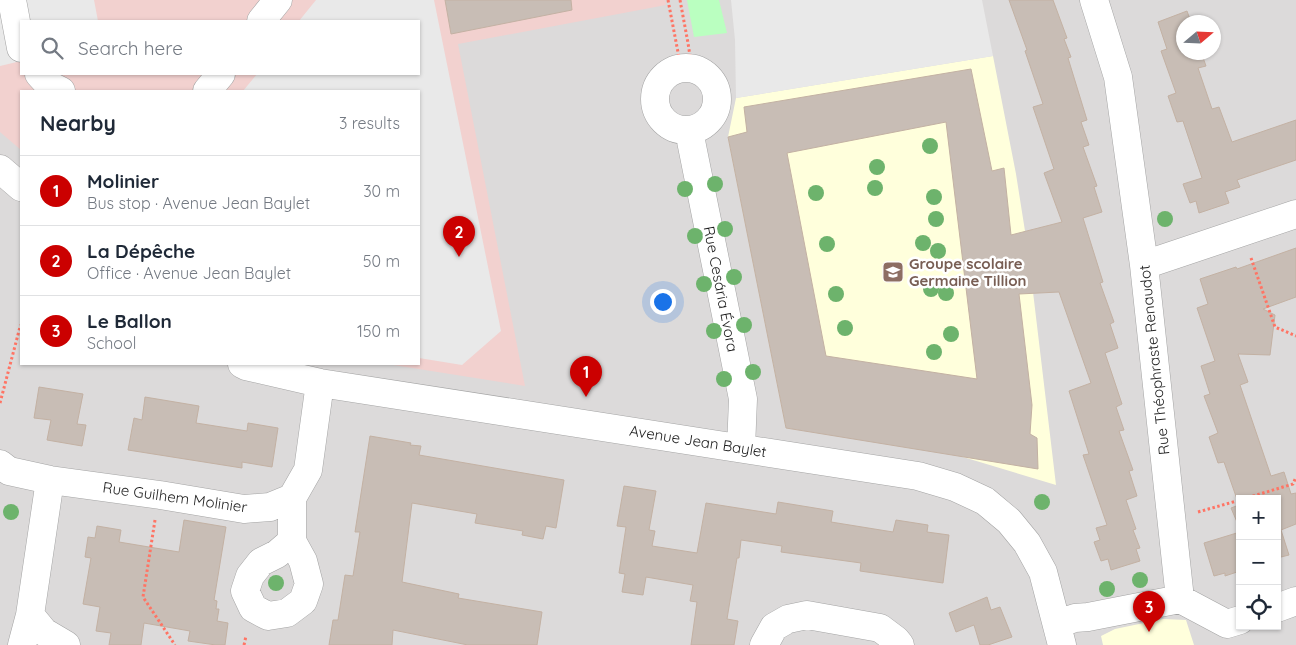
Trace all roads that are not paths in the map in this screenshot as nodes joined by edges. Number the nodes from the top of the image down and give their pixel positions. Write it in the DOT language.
graph roads {
  1 [pos="12,0"];
  2 [pos="278,0"];
  3 [pos="1094,0"];
  4 [pos="262,20"];
  5 [pos="20,43"];
  6 [pos="40,75"];
  7 [pos="220,75"];
  8 [pos="59,90"];
  9 [pos="208,90"];
  10 [pos="689,131"];
  11 [pos="0,169"];
  12 [pos="20,186"];
  13 [pos="1296,214"];
  14 [pos="1144,265"];
  15 [pos="244,365"];
  16 [pos="320,383"];
  17 [pos="740,448"];
  18 [pos="0,464"];
  19 [pos="50,480"];
  20 [pos="292,498"];
  21 [pos="292,541"];
  22 [pos="1180,598"];
  23 [pos="1296,602"];
  24 [pos="1281,607"];
  25 [pos="30,615"];
  26 [pos="1236,621"];
  27 [pos="1059,634"];
  28 [pos="22,645"];
  29 [pos="66,645"];
  30 [pos="764,645"];
  31 [pos="900,645"];
  1 -- 5 [label="street"];
  2 -- 4 [label="street"];
  3 -- 14 [label="street, Rue Théophraste Renaudot"];
  6 -- 8 [label="street"];
  7 -- 9 [label="street"];
  10 -- 10 [label="street"];
  10 -- 17 [label="street, Rue Cesária Évora"];
  11 -- 12 [label="street"];
  13 -- 14 [label="street"];
  14 -- 22 [label="street, Rue Théophraste Renaudot"];
  15 -- 16 [label="street, Avenue Jean Baylet"];
  16 -- 17 [label="street, Avenue Jean Baylet"];
  16 -- 20 [label="street"];
  17 -- 27 [label="street, Avenue Jean Baylet"];
  18 -- 19 [label="street, Rue Guilhem Molinier"];
  19 -- 20 [label="street, Rue Guilhem Molinier"];
  19 -- 25 [label="street"];
  20 -- 21 [label="street"];
  22 -- 26 [label="street"];
  22 -- 27 [label="street"];
  23 -- 24 [label="street"];
  25 -- 28 [label="street"];
  25 -- 29 [label="street"];
  30 -- 31 [label="street"];
}
